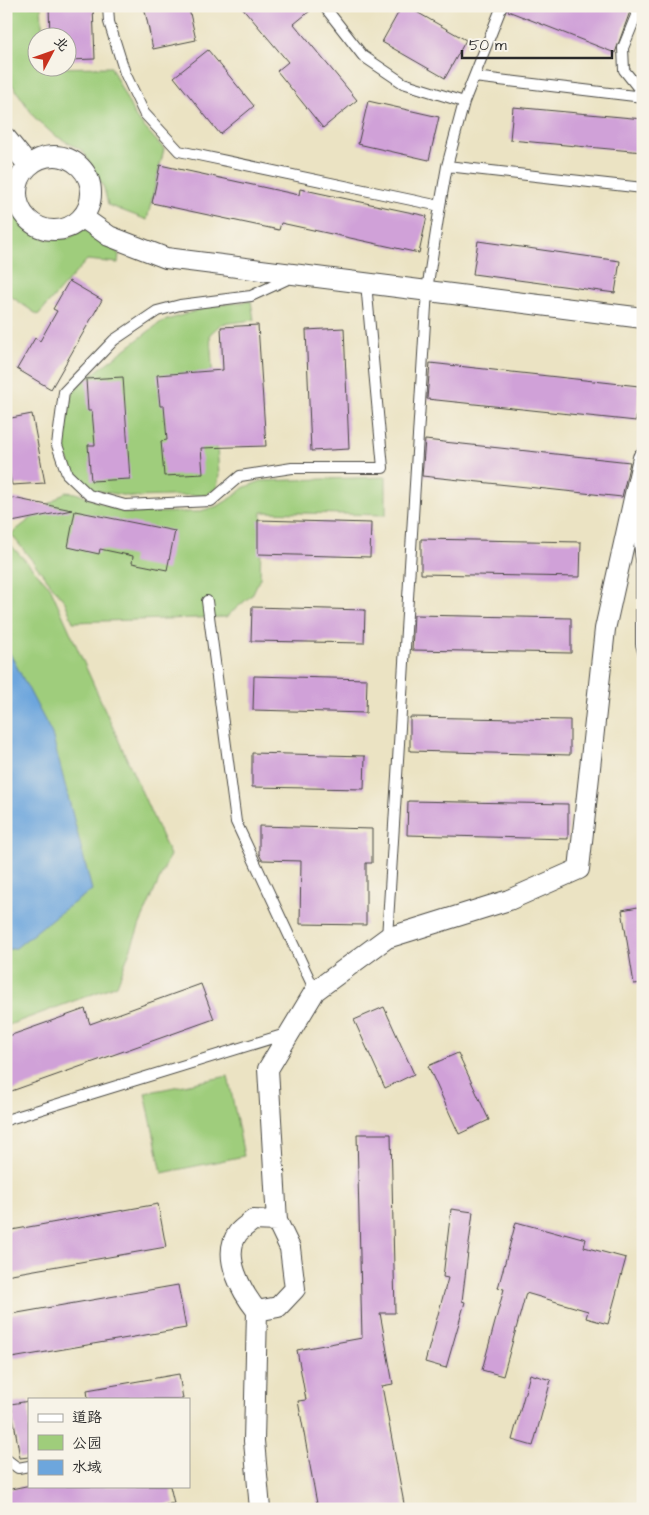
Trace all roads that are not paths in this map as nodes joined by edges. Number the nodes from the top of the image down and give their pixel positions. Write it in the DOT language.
graph roads {
  1 [pos="108,6"];
  2 [pos="324,6"];
  3 [pos="502,6"];
  4 [pos="640,6"];
  5 [pos="474,77"];
  6 [pos="643,95"];
  7 [pos="464,102"];
  8 [pos="6,138"];
  9 [pos="28,166"];
  10 [pos="447,166"];
  11 [pos="643,188"];
  12 [pos="440,206"];
  13 [pos="82,217"];
  14 [pos="297,275"];
  15 [pos="366,283"];
  16 [pos="428,290"];
  17 [pos="643,318"];
  18 [pos="643,458"];
  19 [pos="634,499"];
  20 [pos="207,601"];
  21 [pos="643,652"];
  22 [pos="387,938"];
  23 [pos="315,992"];
  24 [pos="290,1033"];
  25 [pos="6,1120"];
  26 [pos="277,1221"];
  27 [pos="257,1311"];
  28 [pos="6,1459"];
  29 [pos="28,1466"];
  30 [pos="260,1509"];
  1 -- 12 [label="lane"];
  2 -- 7 [label="lane"];
  3 -- 5 [label="lane"];
  4 -- 6 [label="lane"];
  5 -- 6 [label="lane"];
  5 -- 7 [label="lane"];
  7 -- 10 [label="lane"];
  8 -- 9 [label="street"];
  9 -- 13 [label="street"];
  9 -- 13 [label="street"];
  10 -- 11 [label="lane"];
  10 -- 12 [label="lane"];
  12 -- 16 [label="lane"];
  13 -- 14 [label="street"];
  14 -- 15 [label="street"];
  14 -- 15 [label="lane"];
  15 -- 16 [label="street"];
  16 -- 17 [label="street"];
  16 -- 22 [label="lane"];
  18 -- 19 [label="street"];
  19 -- 21 [label="lane"];
  19 -- 22 [label="street"];
  20 -- 23 [label="lane"];
  22 -- 23 [label="street"];
  23 -- 24 [label="street"];
  24 -- 25 [label="lane"];
  24 -- 26 [label="street"];
  26 -- 27 [label="street"];
  26 -- 27 [label="street"];
  27 -- 30 [label="street"];
  28 -- 29 [label="lane"];
}
